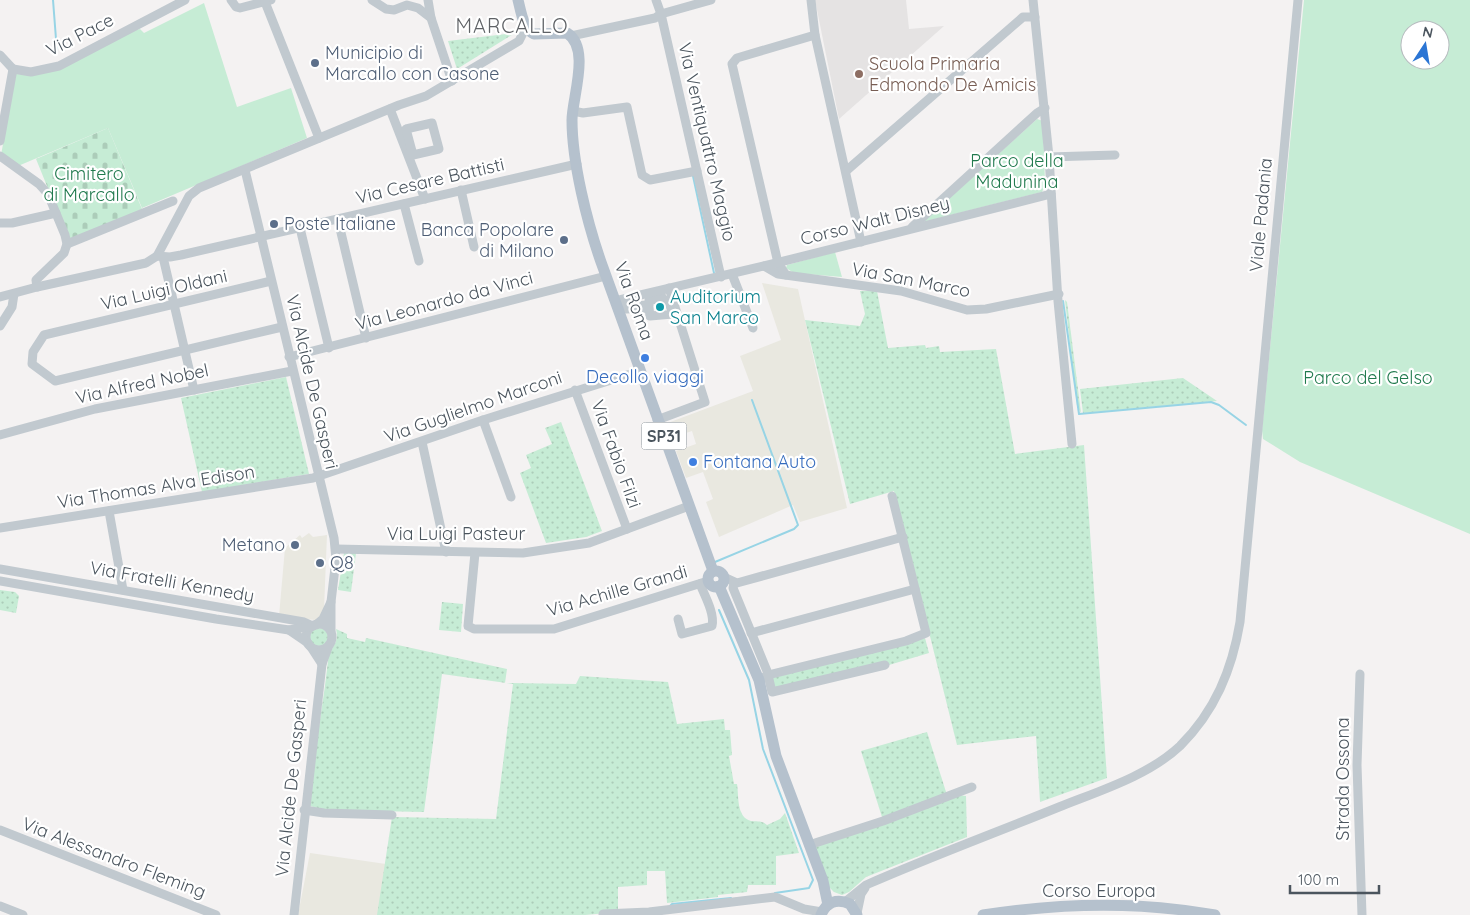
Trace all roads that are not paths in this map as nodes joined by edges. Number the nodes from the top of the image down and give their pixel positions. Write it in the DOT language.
graph roads {
  1 [pos="185,0"];
  2 [pos="232,0"];
  3 [pos="372,0"];
  4 [pos="428,0"];
  5 [pos="518,0"];
  6 [pos="656,0"];
  7 [pos="711,0"];
  8 [pos="811,0"];
  9 [pos="1033,0"];
  10 [pos="1298,0"];
  11 [pos="268,1"];
  12 [pos="662,14"];
  13 [pos="1035,17"];
  14 [pos="431,18"];
  15 [pos="526,27"];
  16 [pos="816,35"];
  17 [pos="571,36"];
  18 [pos="0,56"];
  19 [pos="13,69"];
  20 [pos="452,81"];
  21 [pos="1045,108"];
  22 [pos="390,109"];
  23 [pos="573,111"];
  24 [pos="320,138"];
  25 [pos="0,140"];
  26 [pos="1115,154"];
  27 [pos="0,156"];
  28 [pos="1049,157"];
  29 [pos="577,164"];
  30 [pos="245,170"];
  31 [pos="697,170"];
  32 [pos="846,170"];
  33 [pos="460,190"];
  34 [pos="1052,194"];
  35 [pos="425,199"];
  36 [pos="173,201"];
  37 [pos="404,204"];
  38 [pos="56,213"];
  39 [pos="338,220"];
  40 [pos="0,223"];
  41 [pos="300,228"];
  42 [pos="910,228"];
  43 [pos="261,237"];
  44 [pos="861,242"];
  45 [pos="67,244"];
  46 [pos="474,247"];
  47 [pos="164,257"];
  48 [pos="419,261"];
  49 [pos="778,263"];
  50 [pos="764,266"];
  51 [pos="732,274"];
  52 [pos="786,275"];
  53 [pos="606,276"];
  54 [pos="721,277"];
  55 [pos="271,281"];
  56 [pos="37,287"];
  57 [pos="669,288"];
  58 [pos="14,294"];
  59 [pos="1059,294"];
  60 [pos="0,297"];
  61 [pos="615,301"];
  62 [pos="628,302"];
  63 [pos="174,304"];
  64 [pos="0,326"];
  65 [pos="282,327"];
  66 [pos="753,328"];
  67 [pos="366,338"];
  68 [pos="329,348"];
  69 [pos="184,350"];
  70 [pos="289,357"];
  71 [pos="292,371"];
  72 [pos="640,371"];
  73 [pos="194,390"];
  74 [pos="575,390"];
  75 [pos="483,420"];
  76 [pos="658,420"];
  77 [pos="0,435"];
  78 [pos="422,442"];
  79 [pos="1072,444"];
  80 [pos="318,477"];
  81 [pos="892,496"];
  82 [pos="512,497"];
  83 [pos="689,506"];
  84 [pos="108,511"];
  85 [pos="0,528"];
  86 [pos="627,529"];
  87 [pos="903,537"];
  88 [pos="336,549"];
  89 [pos="446,552"];
  90 [pos="475,553"];
  91 [pos="0,569"];
  92 [pos="707,579"];
  93 [pos="0,581"];
  94 [pos="726,582"];
  95 [pos="915,589"];
  96 [pos="123,590"];
  97 [pos="331,602"];
  98 [pos="678,619"];
  99 [pos="315,625"];
  100 [pos="289,630"];
  101 [pos="331,631"];
  102 [pos="751,633"];
  103 [pos="310,645"];
  104 [pos="329,645"];
  105 [pos="322,664"];
  106 [pos="885,665"];
  107 [pos="1360,674"];
  108 [pos="763,677"];
  109 [pos="972,787"];
  110 [pos="304,810"];
  111 [pos="392,815"];
  112 [pos="0,830"];
  113 [pos="809,845"];
  114 [pos="823,881"];
  115 [pos="866,885"];
  116 [pos="843,901"];
  117 [pos="0,906"];
  118 [pos="824,910"];
  119 [pos="1118,910"];
  120 [pos="603,914"];
  121 [pos="649,914"];
  122 [pos="857,914"];
  123 [pos="22,915"];
  124 [pos="216,915"];
  125 [pos="294,915"];
  126 [pos="983,915"];
  127 [pos="1215,915"];
  128 [pos="1362,915"];
  1 -- 19 [label="street, Via Pace"];
  2 -- 11 [label="street"];
  3 -- 14 [label="street"];
  4 -- 14 [label="street"];
  5 -- 15 [label="main road"];
  6 -- 12 [label="street, Via Ventiquattro Maggio"];
  7 -- 12 [label="street"];
  8 -- 16 [label="street"];
  9 -- 13 [label="street"];
  10 -- 115 [label="street, Viale Padania"];
  11 -- 24 [label="street"];
  12 -- 17 [label="street"];
  12 -- 31 [label="street, Via Ventiquattro Maggio"];
  13 -- 21 [label="street"];
  13 -- 32 [label="street"];
  14 -- 20 [label="street"];
  15 -- 17 [label="main road"];
  15 -- 20 [label="street"];
  16 -- 32 [label="street"];
  16 -- 49 [label="street"];
  17 -- 23 [label="main road, Via Roma / SP31"];
  18 -- 19 [label="street"];
  19 -- 25 [label="street"];
  20 -- 22 [label="street"];
  21 -- 28 [label="street"];
  21 -- 42 [label="street"];
  22 -- 24 [label="street"];
  22 -- 35 [label="street"];
  23 -- 29 [label="main road, Via Roma / SP31"];
  23 -- 31 [label="street"];
  24 -- 30 [label="street"];
  26 -- 28 [label="street"];
  27 -- 38 [label="street"];
  28 -- 34 [label="street"];
  29 -- 33 [label="street, Via Cesare Battisti"];
  29 -- 53 [label="main road, Via Roma / SP31"];
  30 -- 43 [label="street, Via Alcide De Gasperi"];
  30 -- 47 [label="street"];
  31 -- 54 [label="street, Via Ventiquattro Maggio"];
  32 -- 44 [label="street"];
  33 -- 35 [label="street, Via Cesare Battisti"];
  33 -- 46 [label="street"];
  34 -- 42 [label="street, Corso Walt Disney"];
  34 -- 59 [label="street"];
  35 -- 37 [label="street, Via Cesare Battisti"];
  36 -- 45 [label="street"];
  37 -- 39 [label="street, Via Cesare Battisti"];
  37 -- 48 [label="street"];
  38 -- 40 [label="street"];
  38 -- 45 [label="street"];
  39 -- 41 [label="street, Via Cesare Battisti"];
  39 -- 67 [label="street"];
  41 -- 43 [label="street, Via Cesare Battisti"];
  41 -- 68 [label="street"];
  42 -- 44 [label="street, Corso Walt Disney"];
  43 -- 47 [label="street, Via Cesare Battisti"];
  43 -- 55 [label="street, Via Alcide De Gasperi"];
  44 -- 49 [label="street, Corso Walt Disney"];
  45 -- 56 [label="street"];
  47 -- 56 [label="street, Via Cesare Battisti"];
  47 -- 63 [label="street"];
  49 -- 50 [label="street, Corso Walt Disney"];
  49 -- 52 [label="street"];
  50 -- 51 [label="street"];
  50 -- 52 [label="street, Via San Marco"];
  51 -- 54 [label="street"];
  51 -- 66 [label="street"];
  52 -- 59 [label="street, Via San Marco"];
  53 -- 61 [label="main road, Via Roma / SP31"];
  53 -- 67 [label="street, Via Leonardo da Vinci"];
  54 -- 57 [label="street"];
  55 -- 63 [label="street, Via Luigi Oldani"];
  55 -- 65 [label="street, Via Alcide De Gasperi"];
  56 -- 58 [label="street, Via Cesare Battisti"];
  57 -- 61 [label="street"];
  57 -- 76 [label="street"];
  58 -- 60 [label="street, Via Cesare Battisti"];
  58 -- 64 [label="street"];
  59 -- 79 [label="street"];
  61 -- 72 [label="main road, Via Roma / SP31"];
  62 -- 62 [label="street"];
  63 -- 69 [label="street"];
  63 -- 69 [label="street, Via Luigi Oldani"];
  65 -- 69 [label="street"];
  65 -- 70 [label="street, Via Alcide De Gasperi"];
  67 -- 68 [label="street, Via Leonardo da Vinci"];
  68 -- 70 [label="street, Via Leonardo da Vinci"];
  69 -- 73 [label="street"];
  70 -- 71 [label="street, Via Alcide De Gasperi"];
  71 -- 73 [label="street, Via Alfred Nobel"];
  71 -- 80 [label="street, Via Alcide De Gasperi"];
  72 -- 74 [label="street, Via Guglielmo Marconi"];
  72 -- 76 [label="main road, Via Roma / SP31"];
  73 -- 77 [label="street, Via Alfred Nobel"];
  74 -- 75 [label="street, Via Guglielmo Marconi"];
  74 -- 86 [label="street, Via Fabio Filzi"];
  75 -- 78 [label="street, Via Guglielmo Marconi"];
  75 -- 82 [label="street"];
  76 -- 83 [label="main road, Via Roma / SP31"];
  78 -- 80 [label="street, Via Guglielmo Marconi"];
  78 -- 89 [label="street"];
  80 -- 84 [label="street, Via Thomas Alva Edison"];
  80 -- 88 [label="street, Via Alcide De Gasperi"];
  81 -- 87 [label="street"];
  83 -- 86 [label="street, Via Luigi Pasteur"];
  83 -- 92 [label="main road, Via Roma / SP31"];
  84 -- 85 [label="street, Via Thomas Alva Edison"];
  84 -- 96 [label="street"];
  86 -- 90 [label="street, Via Luigi Pasteur"];
  87 -- 94 [label="street"];
  87 -- 95 [label="street"];
  88 -- 89 [label="street, Via Luigi Pasteur"];
  88 -- 97 [label="street, Via Alcide De Gasperi"];
  89 -- 90 [label="street, Via Luigi Pasteur"];
  90 -- 92 [label="street, Via Achille Grandi"];
  91 -- 96 [label="street, Via Fratelli Kennedy"];
  92 -- 94 [label="main road"];
  92 -- 98 [label="street, Via Achille Grandi"];
  93 -- 100 [label="street, Via Fratelli Kennedy"];
  94 -- 102 [label="street"];
  94 -- 108 [label="main road"];
  95 -- 102 [label="street"];
  95 -- 108 [label="street"];
  96 -- 99 [label="street, Via Fratelli Kennedy"];
  97 -- 99 [label="street, Via Alcide De Gasperi"];
  97 -- 101 [label="street, Via Alcide De Gasperi"];
  99 -- 100 [label="street, Via Fratelli Kennedy"];
  99 -- 101 [label="street"];
  99 -- 103 [label="street"];
  100 -- 103 [label="street, Via Fratelli Kennedy"];
  101 -- 104 [label="street"];
  102 -- 108 [label="street"];
  103 -- 104 [label="street"];
  103 -- 105 [label="street"];
  104 -- 105 [label="street, Via Alcide De Gasperi"];
  105 -- 110 [label="street, Via Alcide De Gasperi"];
  106 -- 108 [label="street"];
  107 -- 128 [label="street, Strada Ossona"];
  108 -- 113 [label="main road"];
  109 -- 113 [label="street"];
  110 -- 111 [label="street"];
  110 -- 125 [label="street, Via Alcide De Gasperi"];
  112 -- 124 [label="street, Via Alessandro Fleming"];
  113 -- 114 [label="main road"];
  114 -- 116 [label="main road"];
  114 -- 118 [label="main road"];
  115 -- 116 [label="street"];
  115 -- 122 [label="street"];
  116 -- 118 [label="main road"];
  116 -- 122 [label="main road"];
  117 -- 123 [label="street"];
  118 -- 121 [label="street"];
  119 -- 126 [label="main road, Corso Europa"];
  119 -- 127 [label="main road, Corso Europa"];
  120 -- 121 [label="street"];
}
